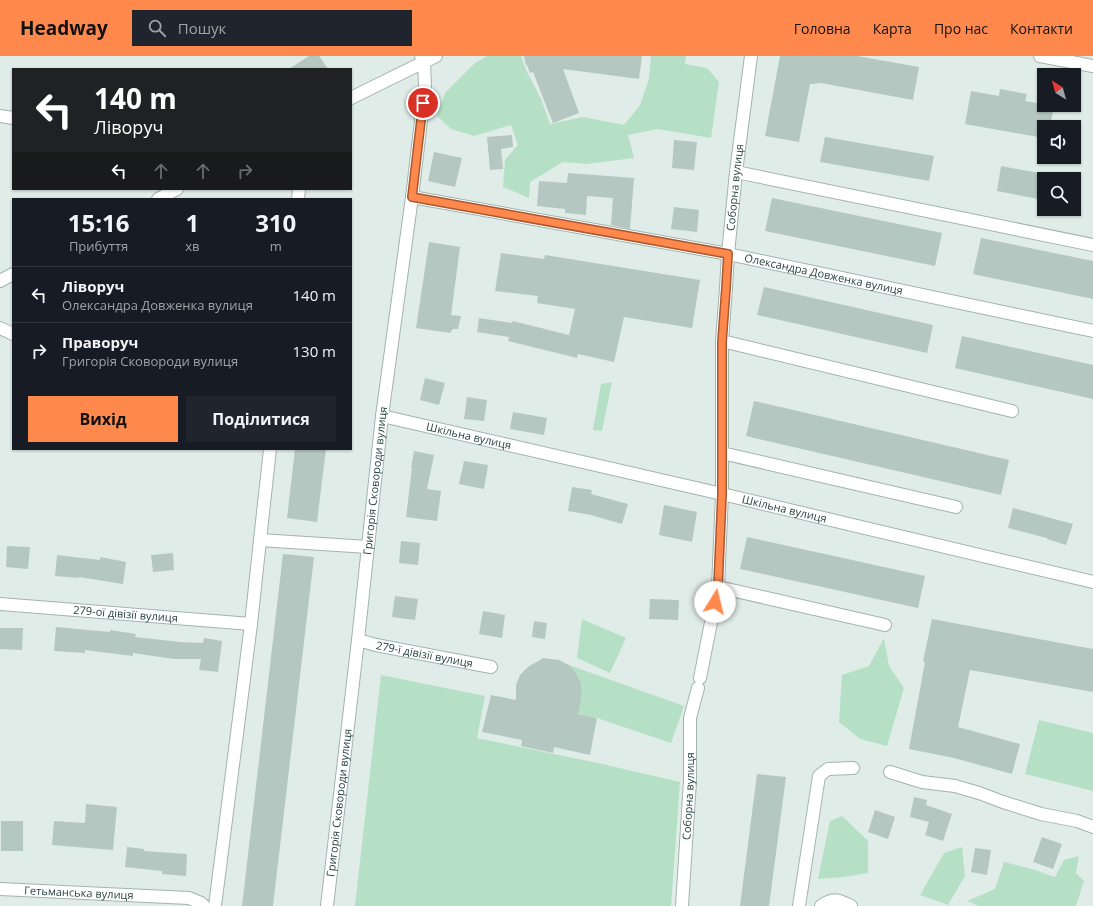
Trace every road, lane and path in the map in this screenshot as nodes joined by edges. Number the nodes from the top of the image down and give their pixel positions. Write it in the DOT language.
graph roads {
  1 [pos="436,56"];
  2 [pos="751,56"];
  3 [pos="1040,56"];
  4 [pos="422,59"];
  5 [pos="1093,66"];
  6 [pos="352,97"];
  7 [pos="0,116"];
  8 [pos="12,118"];
  9 [pos="736,172"];
  10 [pos="175,190"];
  11 [pos="412,197"];
  12 [pos="160,198"];
  13 [pos="1093,245"];
  14 [pos="728,254"];
  15 [pos="12,275"];
  16 [pos="0,281"];
  17 [pos="0,328"];
  18 [pos="1093,331"];
  19 [pos="12,334"];
  20 [pos="722,342"];
  21 [pos="1012,411"];
  22 [pos="382,416"];
  23 [pos="270,450"];
  24 [pos="722,453"];
  25 [pos="722,494"];
  26 [pos="956,507"];
  27 [pos="260,540"];
  28 [pos="368,547"];
  29 [pos="1093,582"];
  30 [pos="718,587"];
  31 [pos="0,604"];
  32 [pos="251,624"];
  33 [pos="885,625"];
  34 [pos="358,640"];
  35 [pos="491,668"];
  36 [pos="853,768"];
  37 [pos="890,772"];
  38 [pos="1093,827"];
  39 [pos="0,889"];
  40 [pos="204,906"];
  41 [pos="215,906"];
  42 [pos="327,906"];
  43 [pos="682,906"];
  44 [pos="799,906"];
  45 [pos="821,906"];
  46 [pos="851,906"];
  1 -- 4 [label="street"];
  2 -- 9 [label="street, Соборна вулиця"];
  3 -- 5 [label="street"];
  4 -- 6 [label="street"];
  4 -- 11 [label="street, Григорія Сковороди вулиця"];
  7 -- 8 [label="street"];
  9 -- 13 [label="street"];
  9 -- 14 [label="street, Соборна вулиця"];
  10 -- 12 [label="street"];
  11 -- 14 [label="street, Олександра Довженка вулиця"];
  11 -- 22 [label="street, Григорія Сковороди вулиця"];
  14 -- 18 [label="street, Олександра Довженка вулиця"];
  14 -- 20 [label="street, Соборна вулиця"];
  15 -- 16 [label="street"];
  17 -- 19 [label="street"];
  20 -- 21 [label="street"];
  20 -- 24 [label="street, Соборна вулиця"];
  22 -- 25 [label="street, Шкільна вулиця"];
  22 -- 28 [label="street, Григорія Сковороди вулиця"];
  23 -- 27 [label="street"];
  24 -- 25 [label="street, Соборна вулиця"];
  24 -- 26 [label="street"];
  25 -- 29 [label="street, Шкільна вулиця"];
  25 -- 30 [label="street, Соборна вулиця"];
  27 -- 28 [label="street"];
  27 -- 32 [label="street"];
  28 -- 34 [label="street, Григорія Сковороди вулиця"];
  30 -- 33 [label="street"];
  30 -- 43 [label="street, Соборна вулиця"];
  31 -- 32 [label="street, 279-ої дівізії вулиця"];
  32 -- 41 [label="street"];
  34 -- 35 [label="street, 279-ї дівізії вулиця"];
  34 -- 42 [label="street, Григорія Сковороди вулиця"];
  36 -- 44 [label="street"];
  37 -- 38 [label="street"];
  39 -- 40 [label="street, Гетьманська вулиця"];
  45 -- 46 [label="street"];
}
